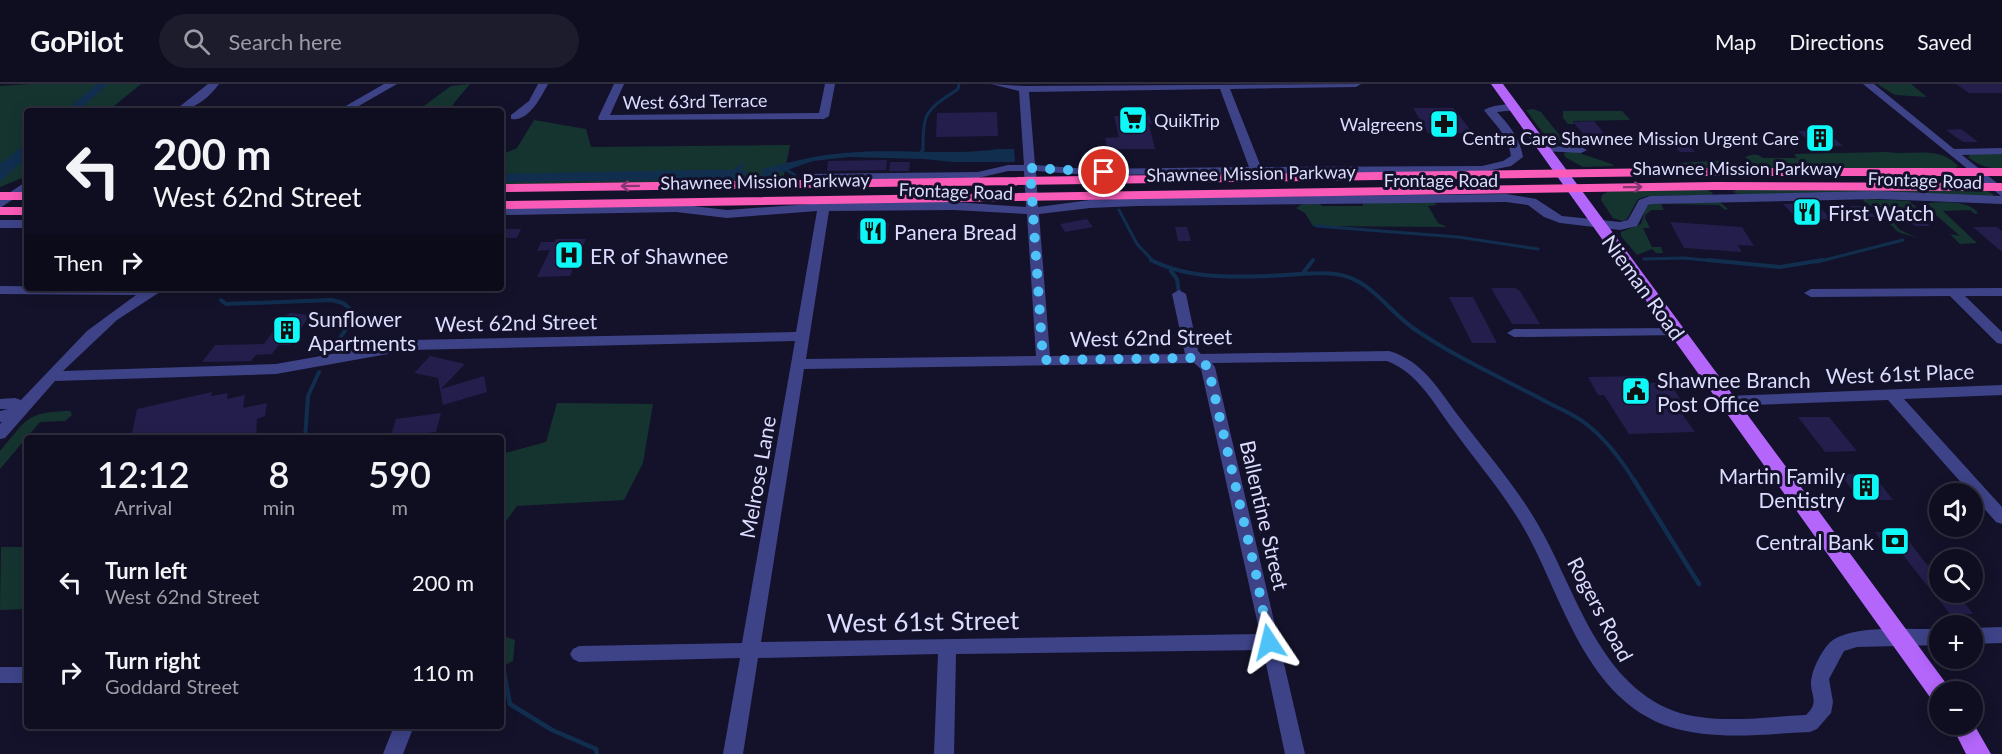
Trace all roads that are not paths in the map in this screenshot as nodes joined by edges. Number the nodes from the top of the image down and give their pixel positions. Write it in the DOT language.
graph roads {
  1 [pos="214,84"];
  2 [pos="392,84"];
  3 [pos="543,84"];
  4 [pos="619,84"];
  5 [pos="830,84"];
  6 [pos="996,84"];
  7 [pos="1298,84"];
  8 [pos="1356,84"];
  9 [pos="1497,84"];
  10 [pos="1868,84"];
  11 [pos="1100,86"];
  12 [pos="1224,86"];
  13 [pos="1024,89"];
  14 [pos="1515,107"];
  15 [pos="184,108"];
  16 [pos="348,108"];
  17 [pos="515,117"];
  18 [pos="1546,149"];
  19 [pos="1581,150"];
  20 [pos="2002,151"];
  21 [pos="1952,152"];
  22 [pos="1256,170"];
  23 [pos="1977,172"];
  24 [pos="2002,172"];
  25 [pos="807,177"];
  26 [pos="1569,181"];
  27 [pos="751,184"];
  28 [pos="779,184"];
  29 [pos="836,184"];
  30 [pos="1715,186"];
  31 [pos="24,187"];
  32 [pos="504,188"];
  33 [pos="1031,189"];
  34 [pos="2000,192"];
  35 [pos="24,196"];
  36 [pos="1726,198"];
  37 [pos="4,199"];
  38 [pos="653,203"];
  39 [pos="504,205"];
  40 [pos="750,207"];
  41 [pos="824,207"];
  42 [pos="0,211"];
  43 [pos="24,211"];
  44 [pos="504,211"];
  45 [pos="1598,223"];
  46 [pos="0,224"];
  47 [pos="24,224"];
  48 [pos="0,290"];
  49 [pos="24,290"];
  50 [pos="152,291"];
  51 [pos="1953,292"];
  52 [pos="2002,292"];
  53 [pos="1811,293"];
  54 [pos="1179,294"];
  55 [pos="1677,332"];
  56 [pos="1514,333"];
  57 [pos="802,336"];
  58 [pos="2002,340"];
  59 [pos="1197,358"];
  60 [pos="1398,359"];
  61 [pos="1043,360"];
  62 [pos="797,364"];
  63 [pos="53,376"];
  64 [pos="2002,390"];
  65 [pos="1891,394"];
  66 [pos="1727,400"];
  67 [pos="0,404"];
  68 [pos="22,409"];
  69 [pos="0,417"];
  70 [pos="0,434"];
  71 [pos="2002,519"];
  72 [pos="2002,635"];
  73 [pos="1983,636"];
  74 [pos="1929,637"];
  75 [pos="1899,638"];
  76 [pos="1269,642"];
  77 [pos="947,646"];
  78 [pos="749,650"];
  79 [pos="579,654"];
  80 [pos="0,675"];
  81 [pos="24,675"];
  82 [pos="1931,681"];
  83 [pos="403,729"];
  84 [pos="393,754"];
  85 [pos="733,754"];
  86 [pos="945,754"];
  87 [pos="1295,754"];
  1 -- 15 [label="street"];
  2 -- 16 [label="street"];
  3 -- 17 [label="street"];
  4 -- 5 [label="street, West 63rd Terrace"];
  6 -- 13 [label="street"];
  7 -- 8 [label="street"];
  7 -- 12 [label="street"];
  9 -- 14 [label="main road, Nieman Road"];
  10 -- 21 [label="street"];
  11 -- 12 [label="street"];
  11 -- 13 [label="street"];
  12 -- 22 [label="street"];
  13 -- 33 [label="street"];
  14 -- 18 [label="main road, Nieman Road"];
  14 -- 22 [label="street, Frontage Road"];
  18 -- 19 [label="street"];
  18 -- 26 [label="main road, Nieman Road"];
  20 -- 21 [label="street, Frontage Road"];
  21 -- 23 [label="street"];
  22 -- 33 [label="street, Frontage Road"];
  23 -- 24 [label="highway, Shawnee Mission Parkway"];
  23 -- 26 [label="highway, Shawnee Mission Parkway"];
  23 -- 34 [label="street"];
  25 -- 28 [label="highway"];
  25 -- 33 [label="street, Frontage Road"];
  26 -- 30 [label="highway, Shawnee Mission Parkway, one-way"];
  26 -- 33 [label="highway, Shawnee Mission Parkway"];
  26 -- 45 [label="main road, Nieman Road"];
  27 -- 28 [label="highway, Shawnee Mission Parkway"];
  27 -- 32 [label="highway, Shawnee Mission Parkway, one-way"];
  27 -- 38 [label="highway"];
  28 -- 29 [label="highway, Shawnee Mission Parkway"];
  29 -- 33 [label="highway, Shawnee Mission Parkway"];
  29 -- 40 [label="highway"];
  30 -- 34 [label="highway, Shawnee Mission Parkway"];
  30 -- 36 [label="street"];
  31 -- 37 [label="street"];
  33 -- 40 [label="highway, Shawnee Mission Parkway"];
  33 -- 41 [label="street, Frontage Road"];
  33 -- 45 [label="street, Frontage Road"];
  33 -- 61 [label="street"];
  34 -- 36 [label="street, Frontage Road"];
  35 -- 37 [label="highway"];
  36 -- 45 [label="street, Frontage Road"];
  38 -- 39 [label="highway, Shawnee Mission Parkway"];
  38 -- 40 [label="highway, Shawnee Mission Parkway"];
  40 -- 41 [label="street, Frontage Road"];
  40 -- 44 [label="street, Frontage Road"];
  41 -- 57 [label="street, Melrose Lane"];
  42 -- 43 [label="highway"];
  45 -- 55 [label="main road, Nieman Road"];
  46 -- 47 [label="street"];
  48 -- 49 [label="street"];
  50 -- 63 [label="street"];
  51 -- 52 [label="street"];
  51 -- 53 [label="street"];
  51 -- 58 [label="street"];
  54 -- 59 [label="street, Ballentine Street"];
  55 -- 56 [label="street"];
  55 -- 66 [label="main road, Nieman Road"];
  57 -- 62 [label="street, Melrose Lane"];
  57 -- 63 [label="street, West 62nd Street"];
  59 -- 60 [label="street, West 62nd Street"];
  59 -- 61 [label="street, West 62nd Street"];
  59 -- 76 [label="street, Ballentine Street"];
  60 -- 75 [label="street, Rogers Road"];
  61 -- 62 [label="street, West 62nd Street"];
  62 -- 78 [label="street, Melrose Lane"];
  63 -- 68 [label="street"];
  64 -- 65 [label="street, West 61st Place"];
  65 -- 66 [label="street, West 61st Place"];
  65 -- 71 [label="street"];
  66 -- 75 [label="main road, Nieman Road"];
  67 -- 68 [label="street"];
  68 -- 69 [label="street"];
  68 -- 70 [label="street"];
  72 -- 73 [label="street"];
  74 -- 75 [label="street"];
  75 -- 82 [label="main road, Nieman Road"];
  76 -- 77 [label="street, West 61st Street"];
  76 -- 87 [label="street, Ballentine Street"];
  77 -- 78 [label="street, West 61st Street"];
  77 -- 86 [label="street"];
  78 -- 79 [label="street, West 61st Street"];
  78 -- 85 [label="street, Melrose Lane"];
  80 -- 81 [label="street"];
  83 -- 84 [label="street"];
}
